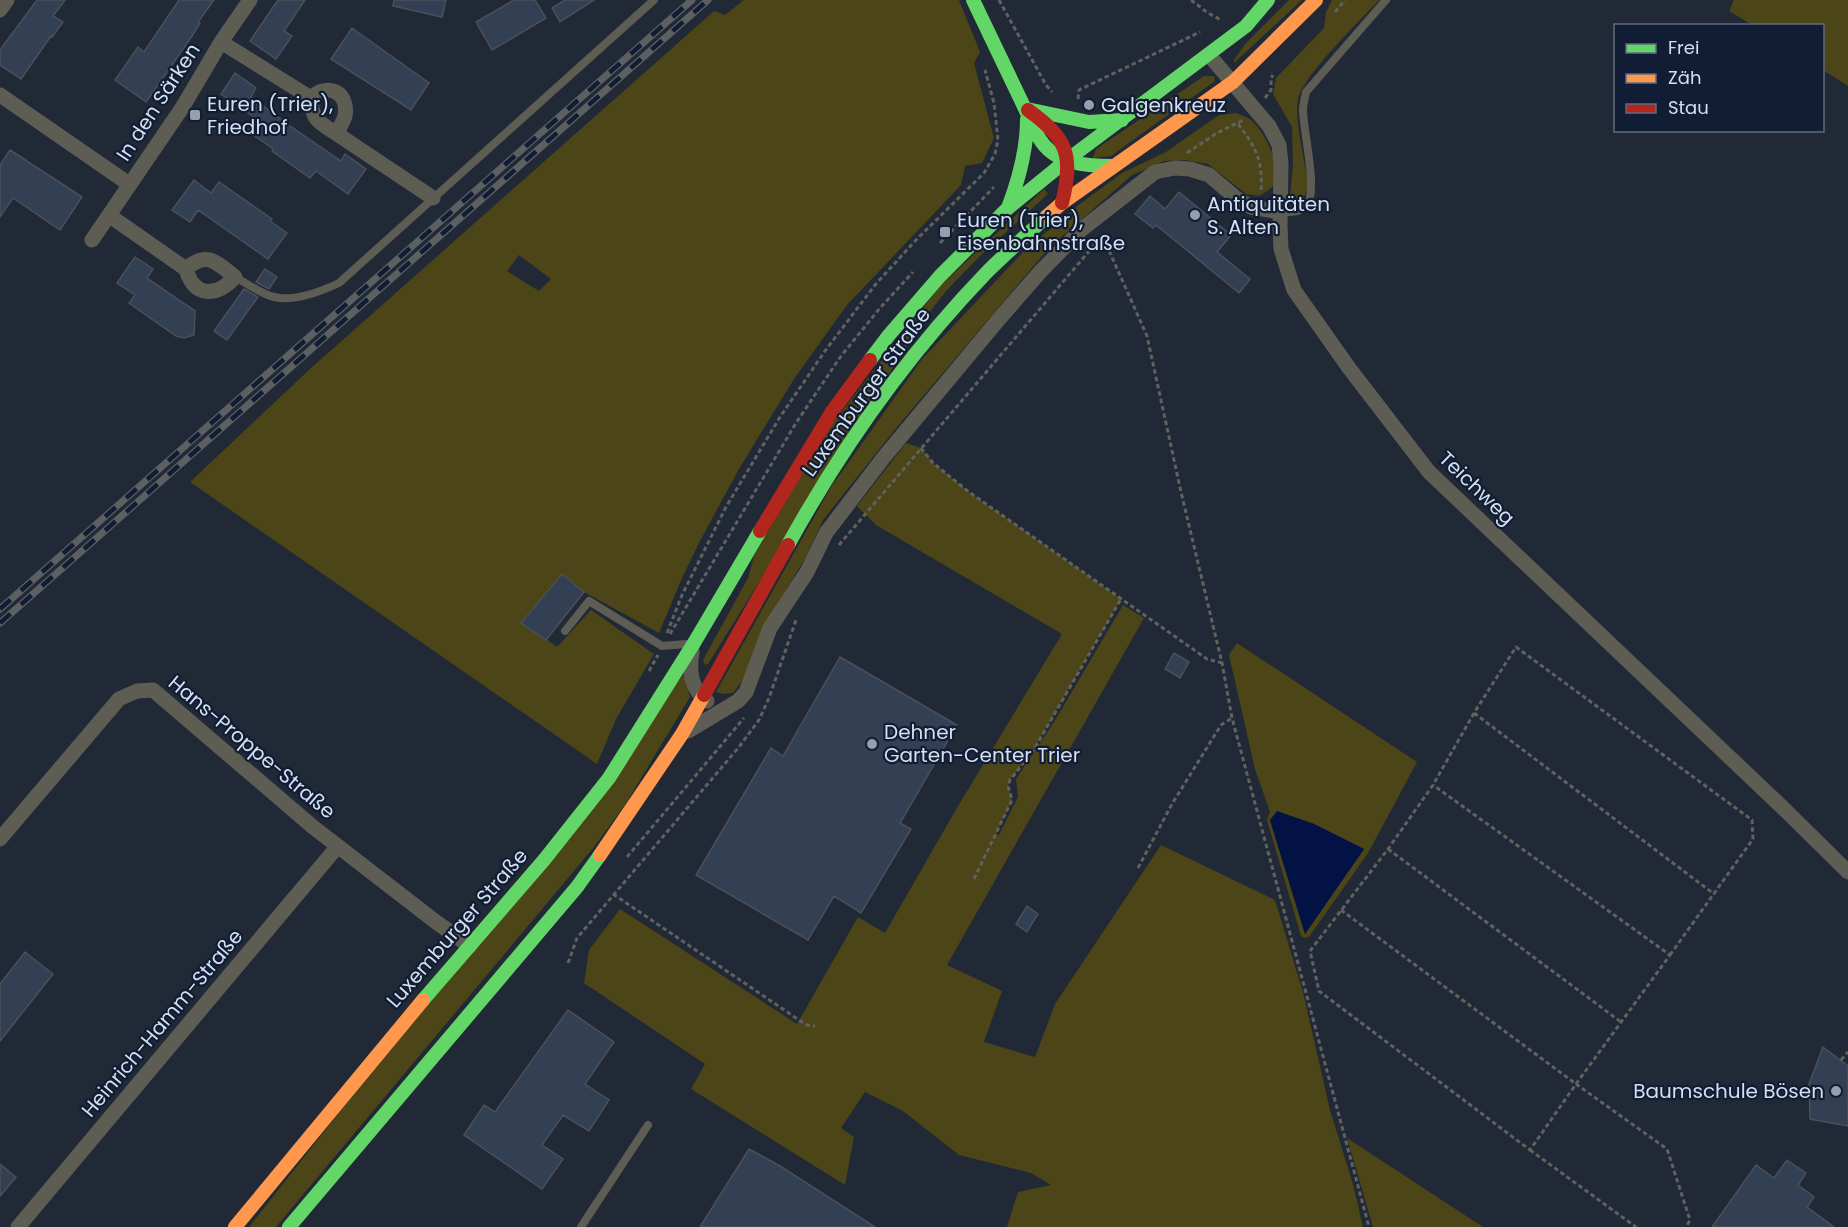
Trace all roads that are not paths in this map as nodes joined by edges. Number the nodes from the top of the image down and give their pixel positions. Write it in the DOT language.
graph roads {
  1 [pos="7,0"];
  2 [pos="250,0"];
  3 [pos="654,0"];
  4 [pos="972,0"];
  5 [pos="1268,0"];
  6 [pos="1316,0"];
  7 [pos="1386,0"];
  8 [pos="0,10"];
  9 [pos="221,42"];
  10 [pos="1209,55"];
  11 [pos="1233,82"];
  12 [pos="0,95"];
  13 [pos="311,98"];
  14 [pos="1027,109"];
  15 [pos="1122,120"];
  16 [pos="337,134"];
  17 [pos="1067,160"];
  18 [pos="1113,166"];
  19 [pos="129,184"];
  20 [pos="433,198"];
  21 [pos="1062,202"];
  22 [pos="1008,207"];
  23 [pos="1280,212"];
  24 [pos="110,216"];
  25 [pos="92,240"];
  26 [pos="186,269"];
  27 [pos="235,278"];
  28 [pos="565,631"];
  29 [pos="694,643"];
  30 [pos="702,697"];
  31 [pos="729,704"];
  32 [pos="682,734"];
  33 [pos="0,839"];
  34 [pos="338,846"];
  35 [pos="1848,872"];
  36 [pos="470,946"];
  37 [pos="648,1125"];
  38 [pos="18,1227"];
  39 [pos="235,1227"];
  40 [pos="289,1227"];
  41 [pos="581,1227"];
  1 -- 8 [label="street"];
  2 -- 9 [label="street, In den Särken"];
  3 -- 20 [label="lane"];
  4 -- 14 [label="main road"];
  5 -- 10 [label="main road, Luxemburger Straße"];
  6 -- 11 [label="main road, Luxemburger Straße"];
  7 -- 23 [label="lane"];
  9 -- 13 [label="street, In den Särken"];
  9 -- 19 [label="street, In den Särken"];
  10 -- 11 [label="street, Teichweg"];
  10 -- 15 [label="main road, Luxemburger Straße"];
  11 -- 18 [label="main road, Luxemburger Straße"];
  11 -- 23 [label="street, Teichweg"];
  12 -- 19 [label="street, In den Särken"];
  13 -- 16 [label="street"];
  13 -- 16 [label="street"];
  14 -- 15 [label="main road"];
  14 -- 17 [label="main road"];
  14 -- 22 [label="main road"];
  15 -- 17 [label="main road, Luxemburger Straße"];
  16 -- 20 [label="street"];
  17 -- 18 [label="main road"];
  17 -- 21 [label="main road"];
  17 -- 22 [label="main road, Luxemburger Straße"];
  18 -- 21 [label="main road, Luxemburger Straße"];
  19 -- 24 [label="street, In den Särken"];
  20 -- 27 [label="lane"];
  21 -- 30 [label="main road, Luxemburger Straße"];
  22 -- 29 [label="main road, Luxemburger Straße"];
  23 -- 31 [label="street, Luxemburger Straße"];
  23 -- 35 [label="street, Teichweg"];
  24 -- 25 [label="street, In den Särken"];
  24 -- 26 [label="street"];
  26 -- 27 [label="street"];
  26 -- 27 [label="street"];
  28 -- 29 [label="lane"];
  29 -- 30 [label="street, Luxemburger Straße"];
  29 -- 36 [label="main road, Luxemburger Straße"];
  30 -- 31 [label="street"];
  30 -- 32 [label="main road, Luxemburger Straße"];
  31 -- 32 [label="street, Luxemburger Straße"];
  32 -- 40 [label="main road, Luxemburger Straße"];
  33 -- 34 [label="street, Hans-Proppe-Straße"];
  34 -- 36 [label="street, Hans-Proppe-Straße"];
  34 -- 38 [label="street, Heinrich-Hamm-Straße"];
  36 -- 39 [label="main road, Luxemburger Straße"];
  37 -- 41 [label="lane"];
}
